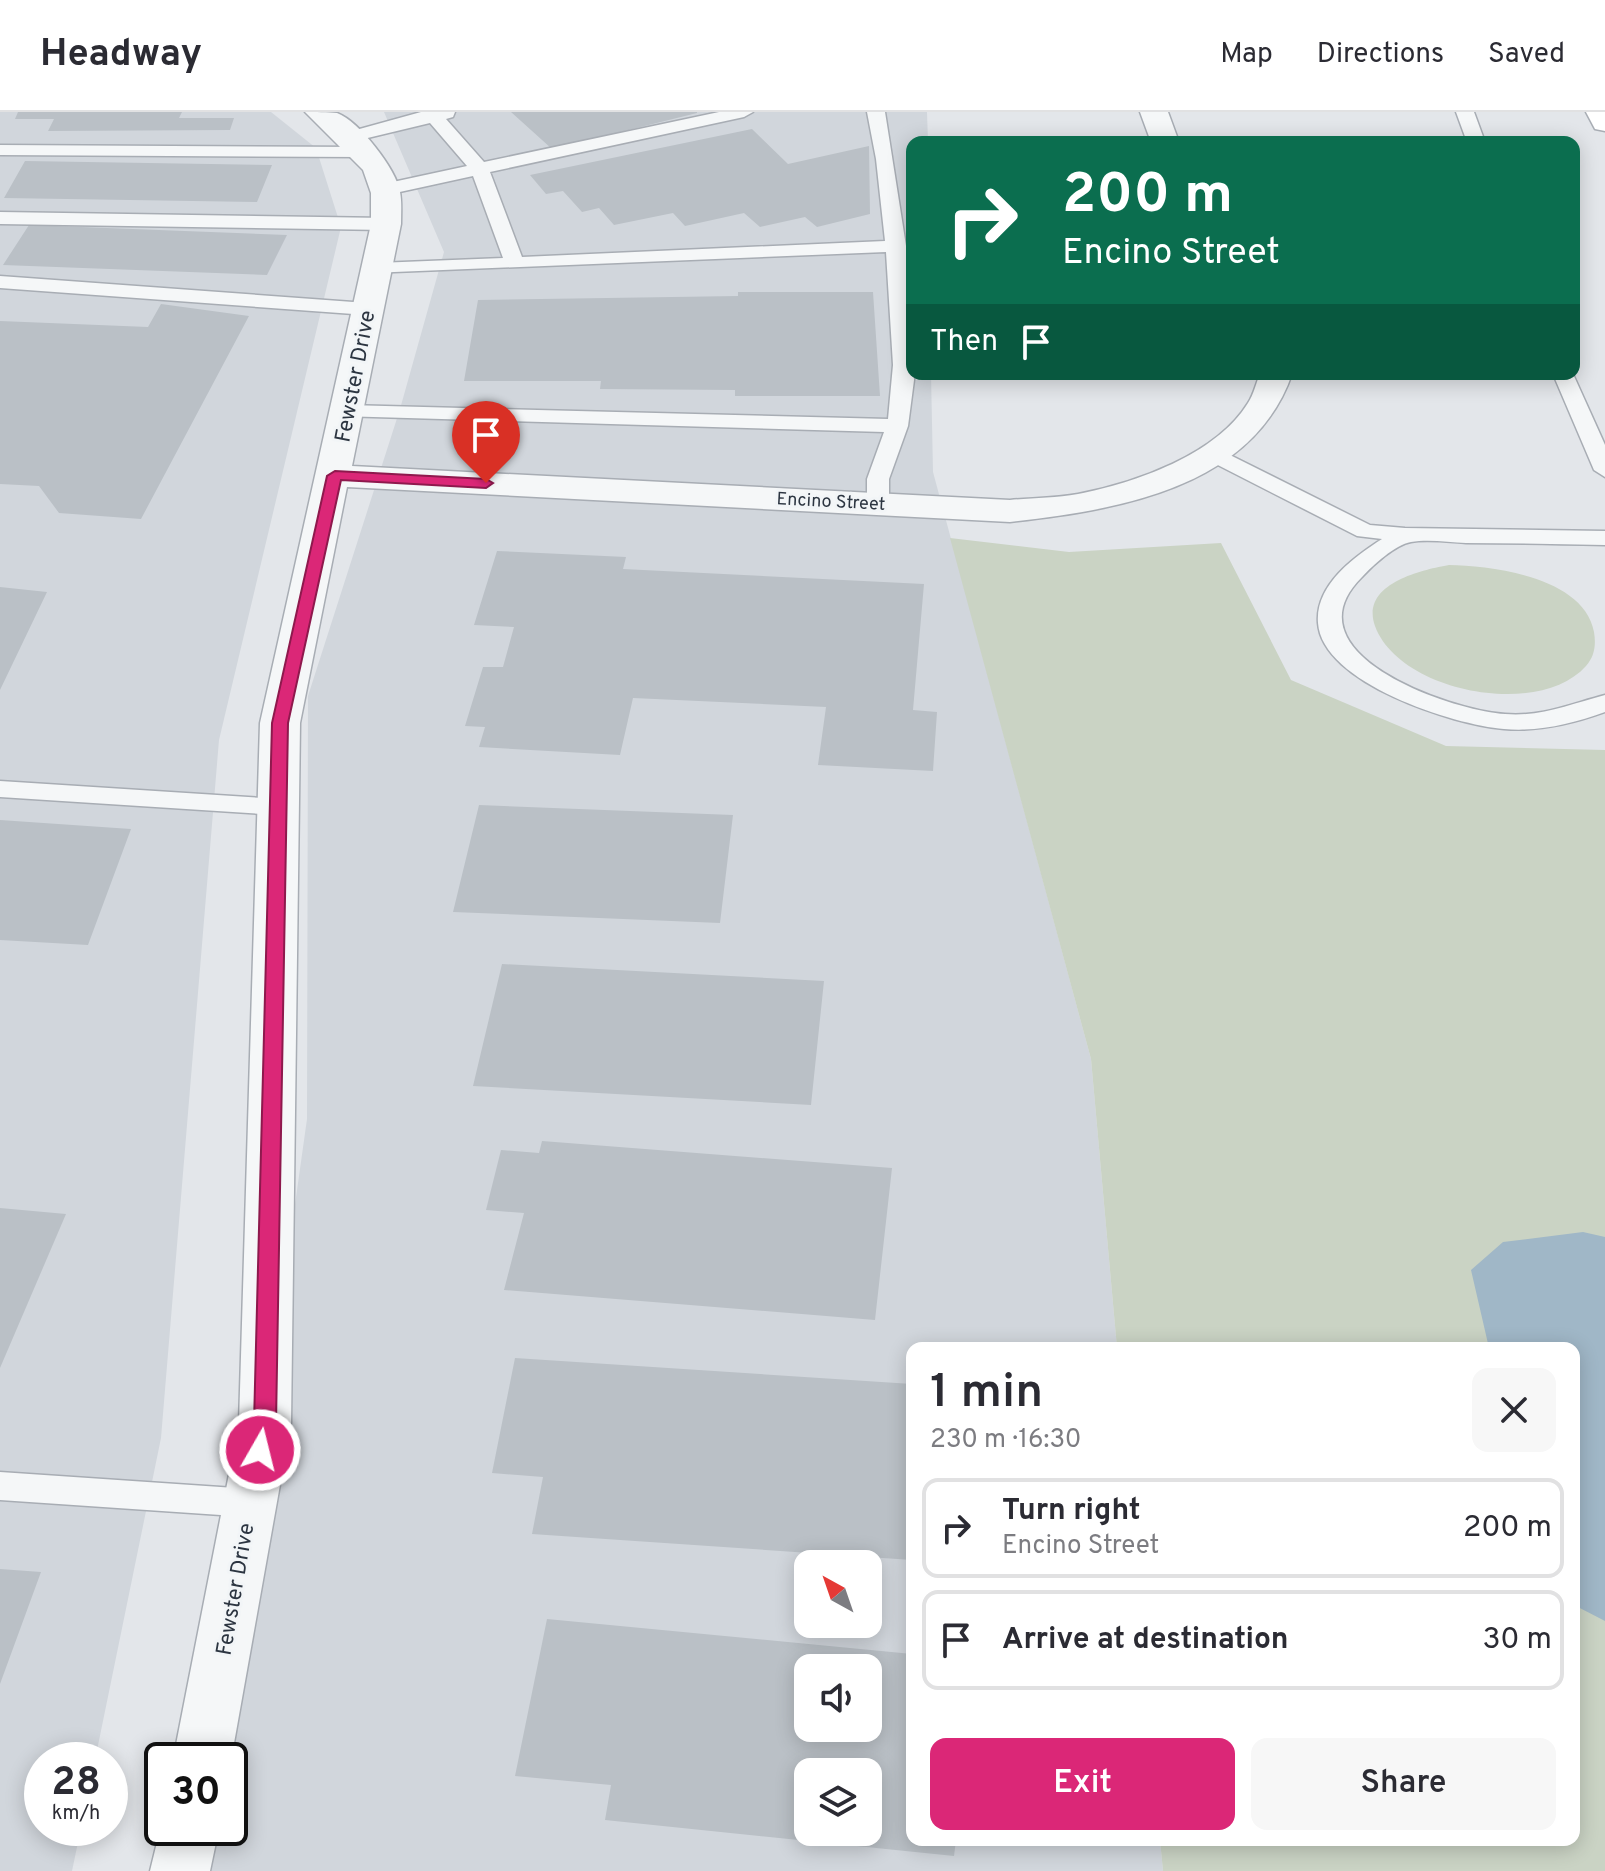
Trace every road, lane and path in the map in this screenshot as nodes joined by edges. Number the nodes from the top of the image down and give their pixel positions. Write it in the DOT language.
graph roads {
  1 [pos="319,112"];
  2 [pos="744,112"];
  3 [pos="876,112"];
  4 [pos="1154,112"];
  5 [pos="1465,112"];
  6 [pos="1600,112"];
  7 [pos="439,113"];
  8 [pos="1605,123"];
  9 [pos="1163,136"];
  10 [pos="1474,136"];
  11 [pos="357,144"];
  12 [pos="0,150"];
  13 [pos="480,169"];
  14 [pos="386,189"];
  15 [pos="0,218"];
  16 [pos="386,224"];
  17 [pos="896,246"];
  18 [pos="515,263"];
  19 [pos="377,269"];
  20 [pos="0,282"];
  21 [pos="367,309"];
  22 [pos="1275,380"];
  23 [pos="1566,380"];
  24 [pos="347,411"];
  25 [pos="897,426"];
  26 [pos="1214,454"];
  27 [pos="1605,470"];
  28 [pos="335,476"];
  29 [pos="878,504"];
  30 [pos="1405,535"];
  31 [pos="1605,538"];
  32 [pos="1605,703"];
  33 [pos="0,789"];
  34 [pos="278,807"];
  35 [pos="0,1486"];
  36 [pos="250,1503"];
  37 [pos="205,1742"];
  38 [pos="185,1846"];
  39 [pos="180,1871"];
  1 -- 11 [label="street"];
  2 -- 13 [label="lane"];
  3 -- 17 [label="lane"];
  4 -- 9 [label="street"];
  5 -- 10 [label="lane"];
  6 -- 8 [label="main road"];
  7 -- 11 [label="lane"];
  7 -- 13 [label="lane"];
  11 -- 12 [label="lane"];
  11 -- 14 [label="street"];
  13 -- 14 [label="lane"];
  13 -- 18 [label="lane"];
  14 -- 16 [label="street, Fewster Drive"];
  15 -- 16 [label="lane"];
  16 -- 19 [label="street, Fewster Drive"];
  17 -- 18 [label="lane"];
  17 -- 25 [label="lane"];
  18 -- 19 [label="lane"];
  19 -- 21 [label="street, Fewster Drive"];
  20 -- 21 [label="lane"];
  21 -- 24 [label="street, Fewster Drive"];
  22 -- 26 [label="street, Encino Street"];
  23 -- 27 [label="lane"];
  24 -- 25 [label="lane"];
  24 -- 28 [label="street, Fewster Drive"];
  25 -- 29 [label="lane"];
  26 -- 29 [label="street, Encino Street"];
  26 -- 30 [label="lane"];
  28 -- 29 [label="street, Encino Street"];
  28 -- 34 [label="street, Fewster Drive"];
  30 -- 31 [label="lane"];
  30 -- 32 [label="lane"];
  33 -- 34 [label="lane"];
  34 -- 36 [label="street, Fewster Drive"];
  35 -- 36 [label="lane"];
  36 -- 37 [label="street, Fewster Drive"];
  38 -- 39 [label="street"];
}
